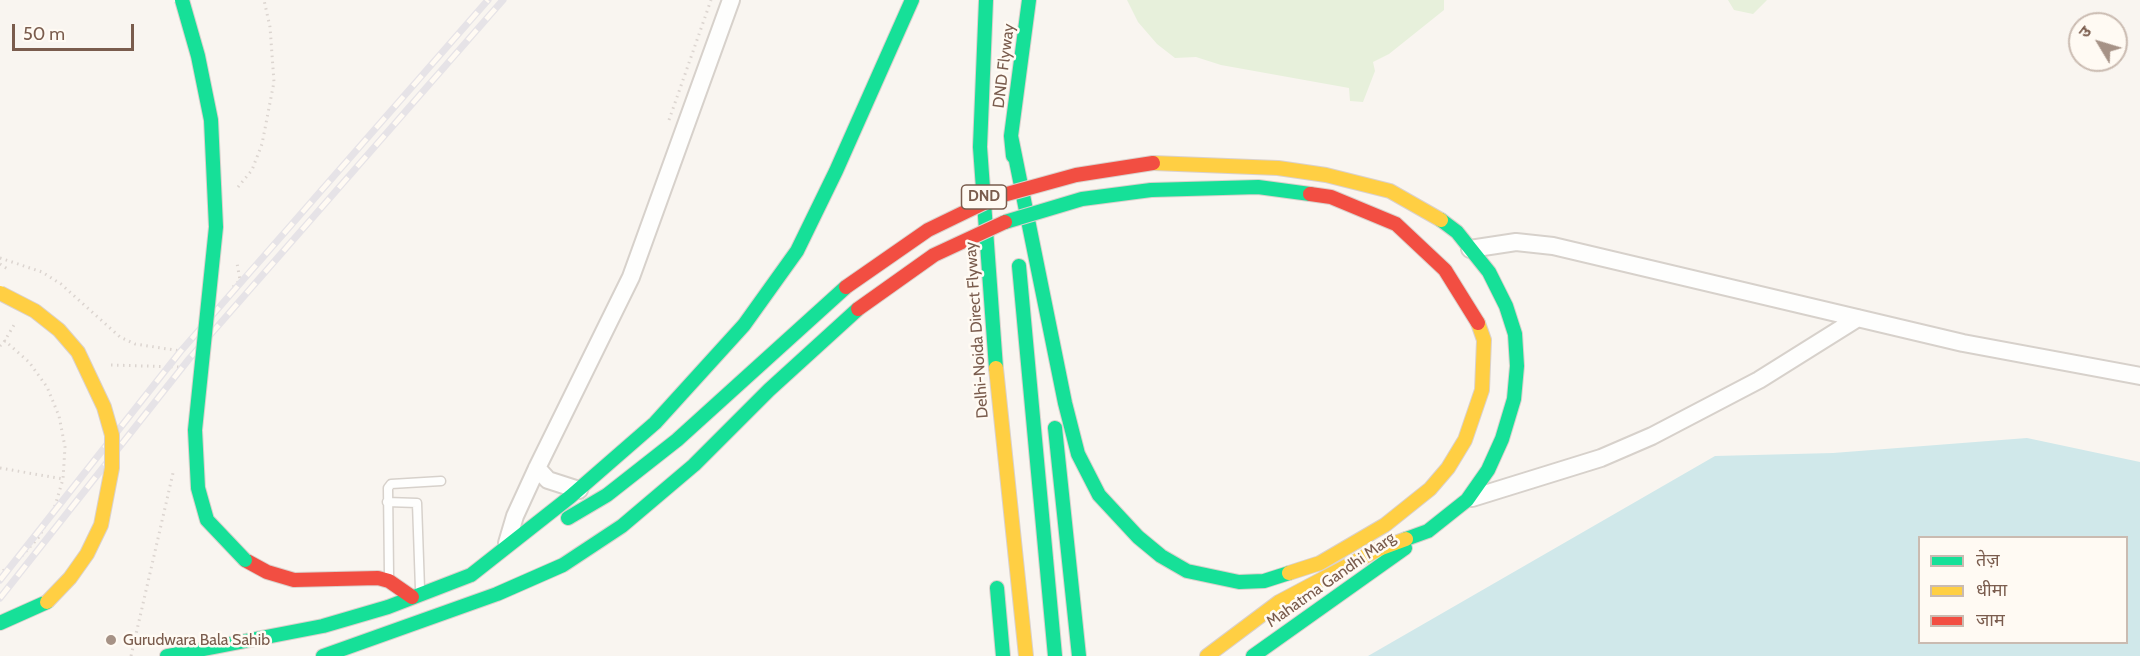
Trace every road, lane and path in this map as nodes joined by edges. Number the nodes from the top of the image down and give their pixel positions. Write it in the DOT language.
graph roads {
  1 [pos="182,0"];
  2 [pos="264,0"];
  3 [pos="730,0"];
  4 [pos="912,0"];
  5 [pos="986,0"];
  6 [pos="1029,0"];
  7 [pos="1011,136"];
  8 [pos="232,195"];
  9 [pos="1470,249"];
  10 [pos="0,258"];
  11 [pos="988,259"];
  12 [pos="1041,290"];
  13 [pos="0,293"];
  14 [pos="1858,318"];
  15 [pos="979,324"];
  16 [pos="0,346"];
  17 [pos="188,352"];
  18 [pos="2140,376"];
  19 [pos="0,468"];
  20 [pos="537,468"];
  21 [pos="63,479"];
  22 [pos="441,482"];
  23 [pos="579,490"];
  24 [pos="1467,500"];
  25 [pos="387,502"];
  26 [pos="1428,531"];
  27 [pos="507,544"];
  28 [pos="0,573"];
  29 [pos="996,573"];
  30 [pos="471,575"];
  31 [pos="389,581"];
  32 [pos="416,595"];
  33 [pos="0,623"];
  34 [pos="167,656"];
  35 [pos="323,656"];
  36 [pos="1003,656"];
  37 [pos="1026,656"];
  38 [pos="1055,656"];
  39 [pos="1079,656"];
  40 [pos="1207,656"];
  41 [pos="1253,656"];
  1 -- 31 [label="main road, bridge"];
  2 -- 8 [label="path"];
  3 -- 20 [label="street"];
  4 -- 23 [label="main road"];
  5 -- 11 [label="main road, Delhi-Noida Direct Flyway / DND"];
  6 -- 7 [label="main road, DND Flyway"];
  7 -- 12 [label="main road"];
  7 -- 38 [label="main road, DND"];
  9 -- 14 [label="street"];
  9 -- 24 [label="main road, Mahatma Gandhi Marg"];
  9 -- 30 [label="main road, Mahatma Gandhi Marg, bridge"];
  10 -- 17 [label="path"];
  11 -- 15 [label="main road"];
  11 -- 37 [label="main road, Delhi-Noida Direct Flyway / DND"];
  12 -- 35 [label="main road, bridge"];
  12 -- 39 [label="main road"];
  13 -- 33 [label="main road, bridge"];
  14 -- 18 [label="street"];
  14 -- 24 [label="street"];
  16 -- 21 [label="path"];
  19 -- 21 [label="path"];
  20 -- 23 [label="street"];
  20 -- 27 [label="street"];
  21 -- 28 [label="path"];
  22 -- 25 [label="lane"];
  23 -- 27 [label="main road"];
  24 -- 26 [label="main road, Mahatma Gandhi Marg"];
  25 -- 31 [label="lane"];
  25 -- 32 [label="lane"];
  26 -- 40 [label="main road"];
  26 -- 41 [label="main road, Mahatma Gandhi Marg"];
  27 -- 30 [label="main road"];
  29 -- 36 [label="main road"];
  30 -- 32 [label="main road"];
  31 -- 32 [label="main road"];
  32 -- 34 [label="main road"];
}
